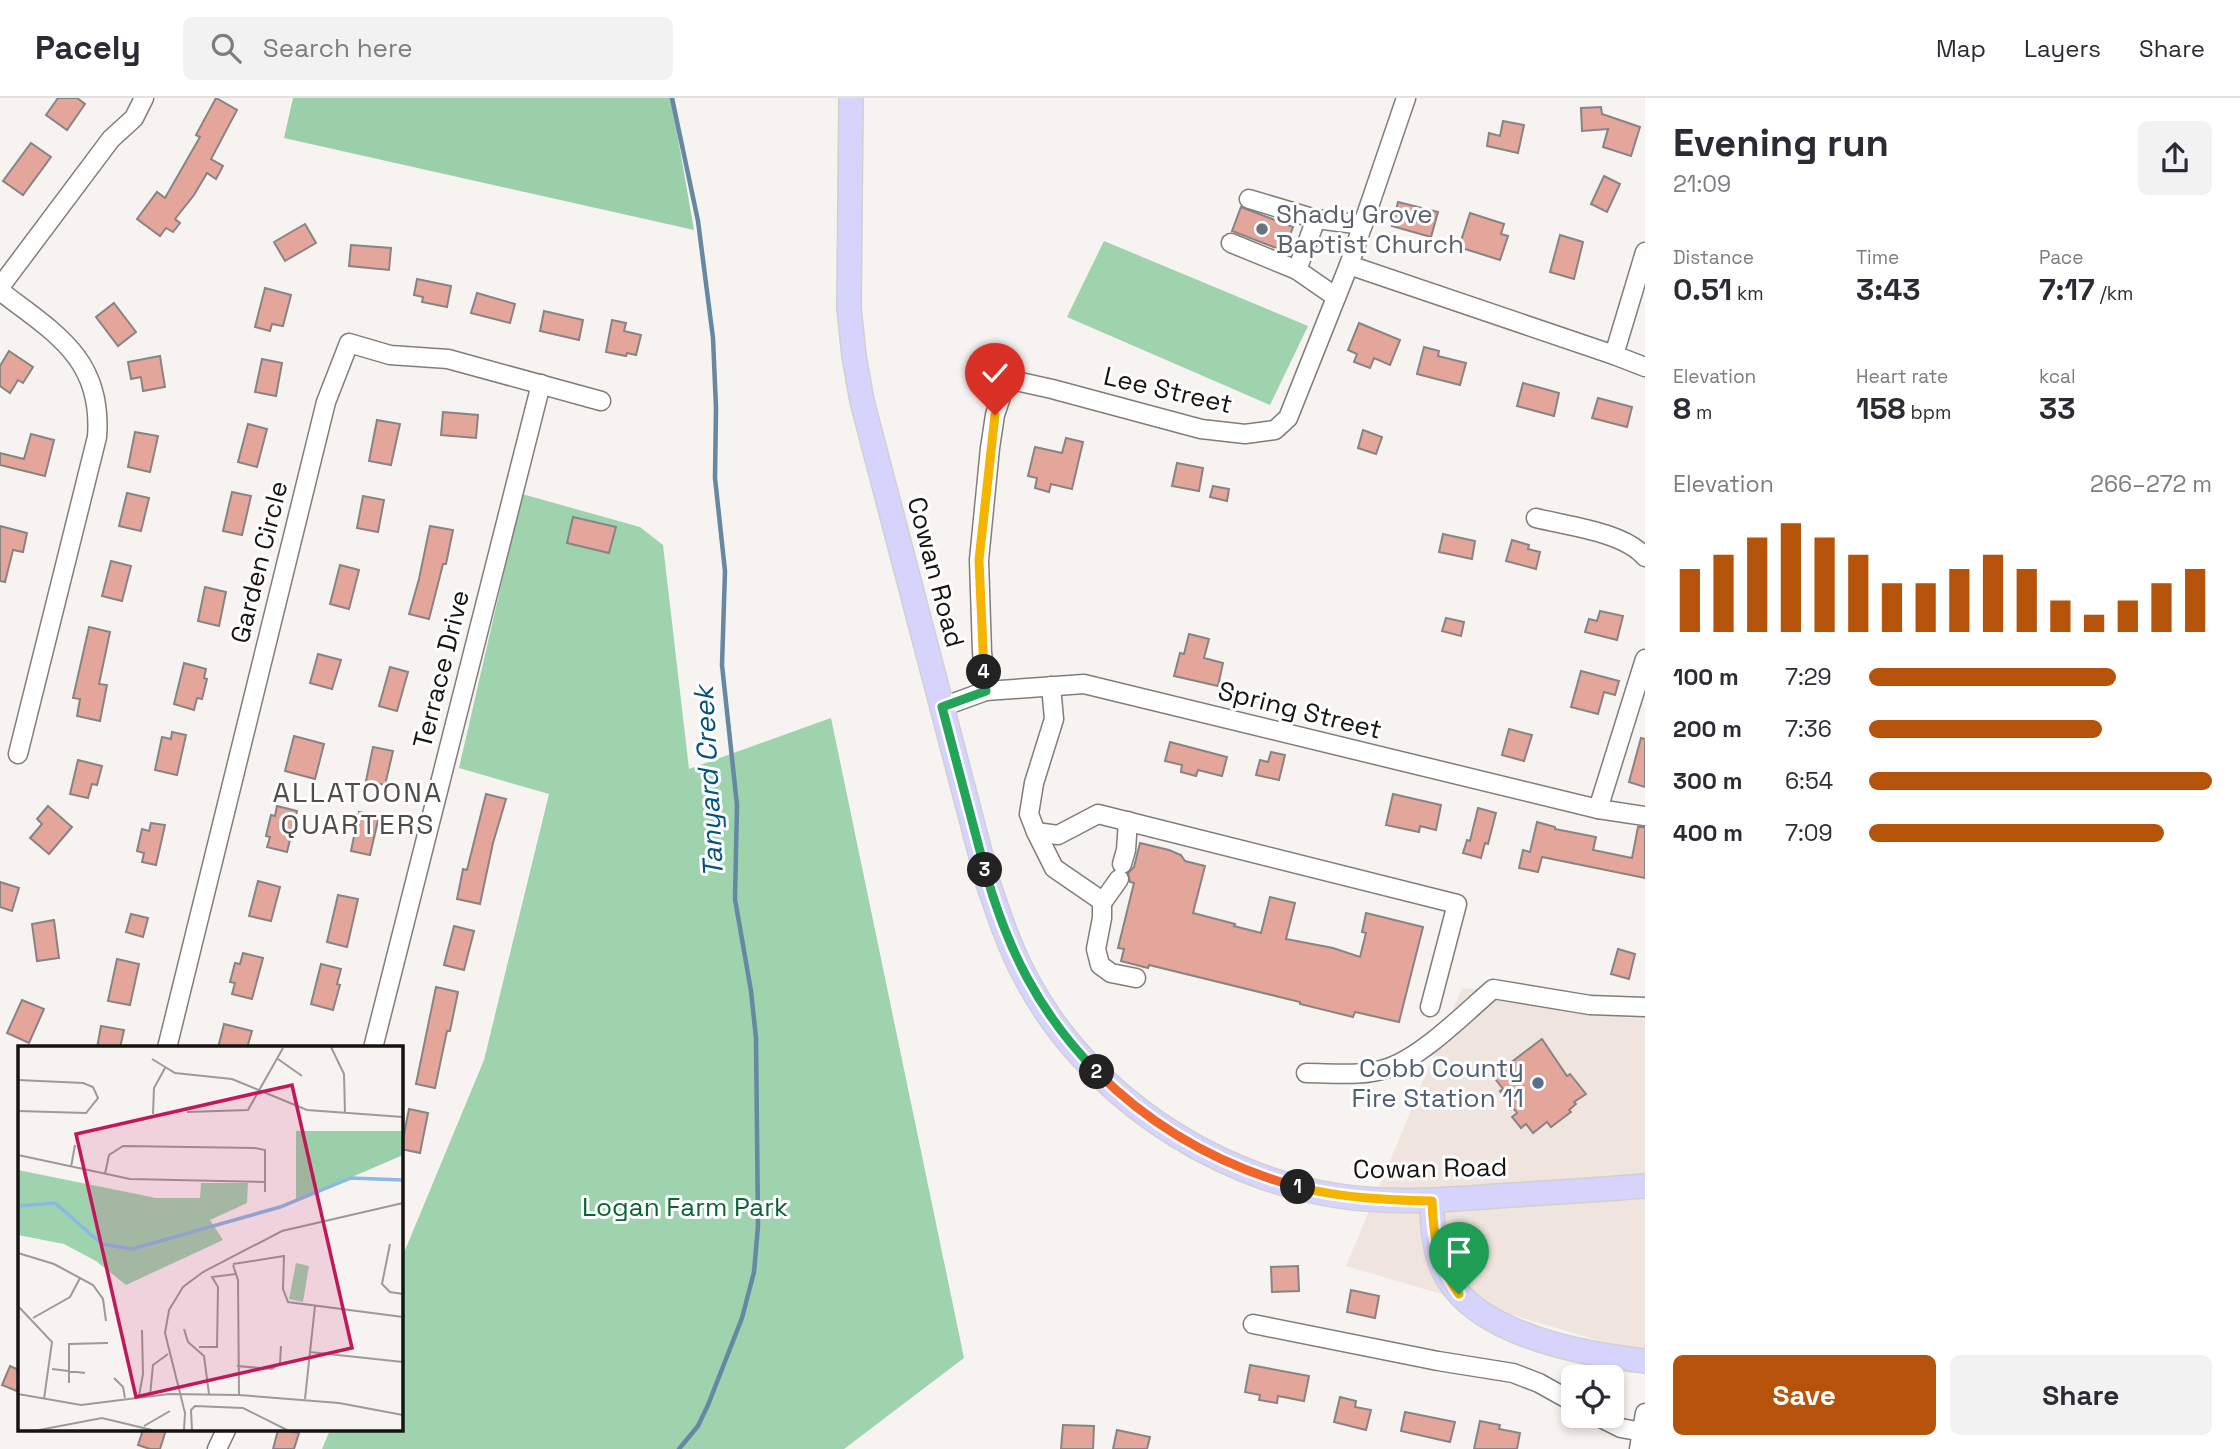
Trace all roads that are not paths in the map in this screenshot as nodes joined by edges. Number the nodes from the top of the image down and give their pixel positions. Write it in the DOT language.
graph roads {
  1 [pos="144,98"];
  2 [pos="851,98"];
  3 [pos="1406,98"];
  4 [pos="1250,199"];
  5 [pos="1316,219"];
  6 [pos="1363,225"];
  7 [pos="1231,243"];
  8 [pos="1645,252"];
  9 [pos="1349,265"];
  10 [pos="1297,270"];
  11 [pos="0,289"];
  12 [pos="1336,297"];
  13 [pos="1614,355"];
  14 [pos="1645,367"];
  15 [pos="541,384"];
  16 [pos="601,401"];
  17 [pos="1536,518"];
  18 [pos="1645,557"];
  19 [pos="1645,659"];
  20 [pos="1051,686"];
  21 [pos="986,691"];
  22 [pos="942,707"];
  23 [pos="18,754"];
  24 [pos="1598,810"];
  25 [pos="1645,816"];
  26 [pos="1128,821"];
  27 [pos="1036,832"];
  28 [pos="1102,903"];
  29 [pos="1136,978"];
  30 [pos="1430,1007"];
  31 [pos="1645,1007"];
  32 [pos="166,1046"];
  33 [pos="374,1046"];
  34 [pos="1306,1073"];
  35 [pos="1645,1186"];
  36 [pos="1432,1201"];
  37 [pos="1254,1324"];
  38 [pos="1645,1361"];
  39 [pos="1561,1395"];
  40 [pos="1645,1413"];
  41 [pos="1621,1428"];
  42 [pos="225,1432"];
  43 [pos="1641,1441"];
  44 [pos="217,1449"];
  1 -- 11 [label="street"];
  2 -- 22 [label="main road, Cowan Road"];
  3 -- 6 [label="street, Lee Street"];
  4 -- 5 [label="street"];
  5 -- 6 [label="street"];
  5 -- 10 [label="street"];
  6 -- 9 [label="street, Lee Street"];
  7 -- 10 [label="street"];
  8 -- 13 [label="street"];
  9 -- 12 [label="street, Lee Street"];
  9 -- 13 [label="street"];
  10 -- 12 [label="street"];
  11 -- 23 [label="street"];
  12 -- 21 [label="street, Lee Street"];
  13 -- 14 [label="street"];
  15 -- 16 [label="street, Garden Circle"];
  15 -- 32 [label="street, Garden Circle"];
  15 -- 33 [label="street, Terrace Drive"];
  17 -- 18 [label="street"];
  19 -- 24 [label="street"];
  20 -- 21 [label="street, Spring Street"];
  20 -- 24 [label="street, Spring Street"];
  20 -- 27 [label="street"];
  21 -- 22 [label="street, Spring Street"];
  22 -- 36 [label="main road, Cowan Road"];
  24 -- 25 [label="street, Spring Street"];
  26 -- 27 [label="street"];
  26 -- 28 [label="street"];
  26 -- 30 [label="street"];
  27 -- 28 [label="street"];
  28 -- 29 [label="street"];
  31 -- 34 [label="street"];
  35 -- 36 [label="main road, Cowan Road"];
  36 -- 38 [label="main road"];
  37 -- 39 [label="street"];
  40 -- 43 [label="street"];
  41 -- 43 [label="street"];
  42 -- 44 [label="street"];
}
